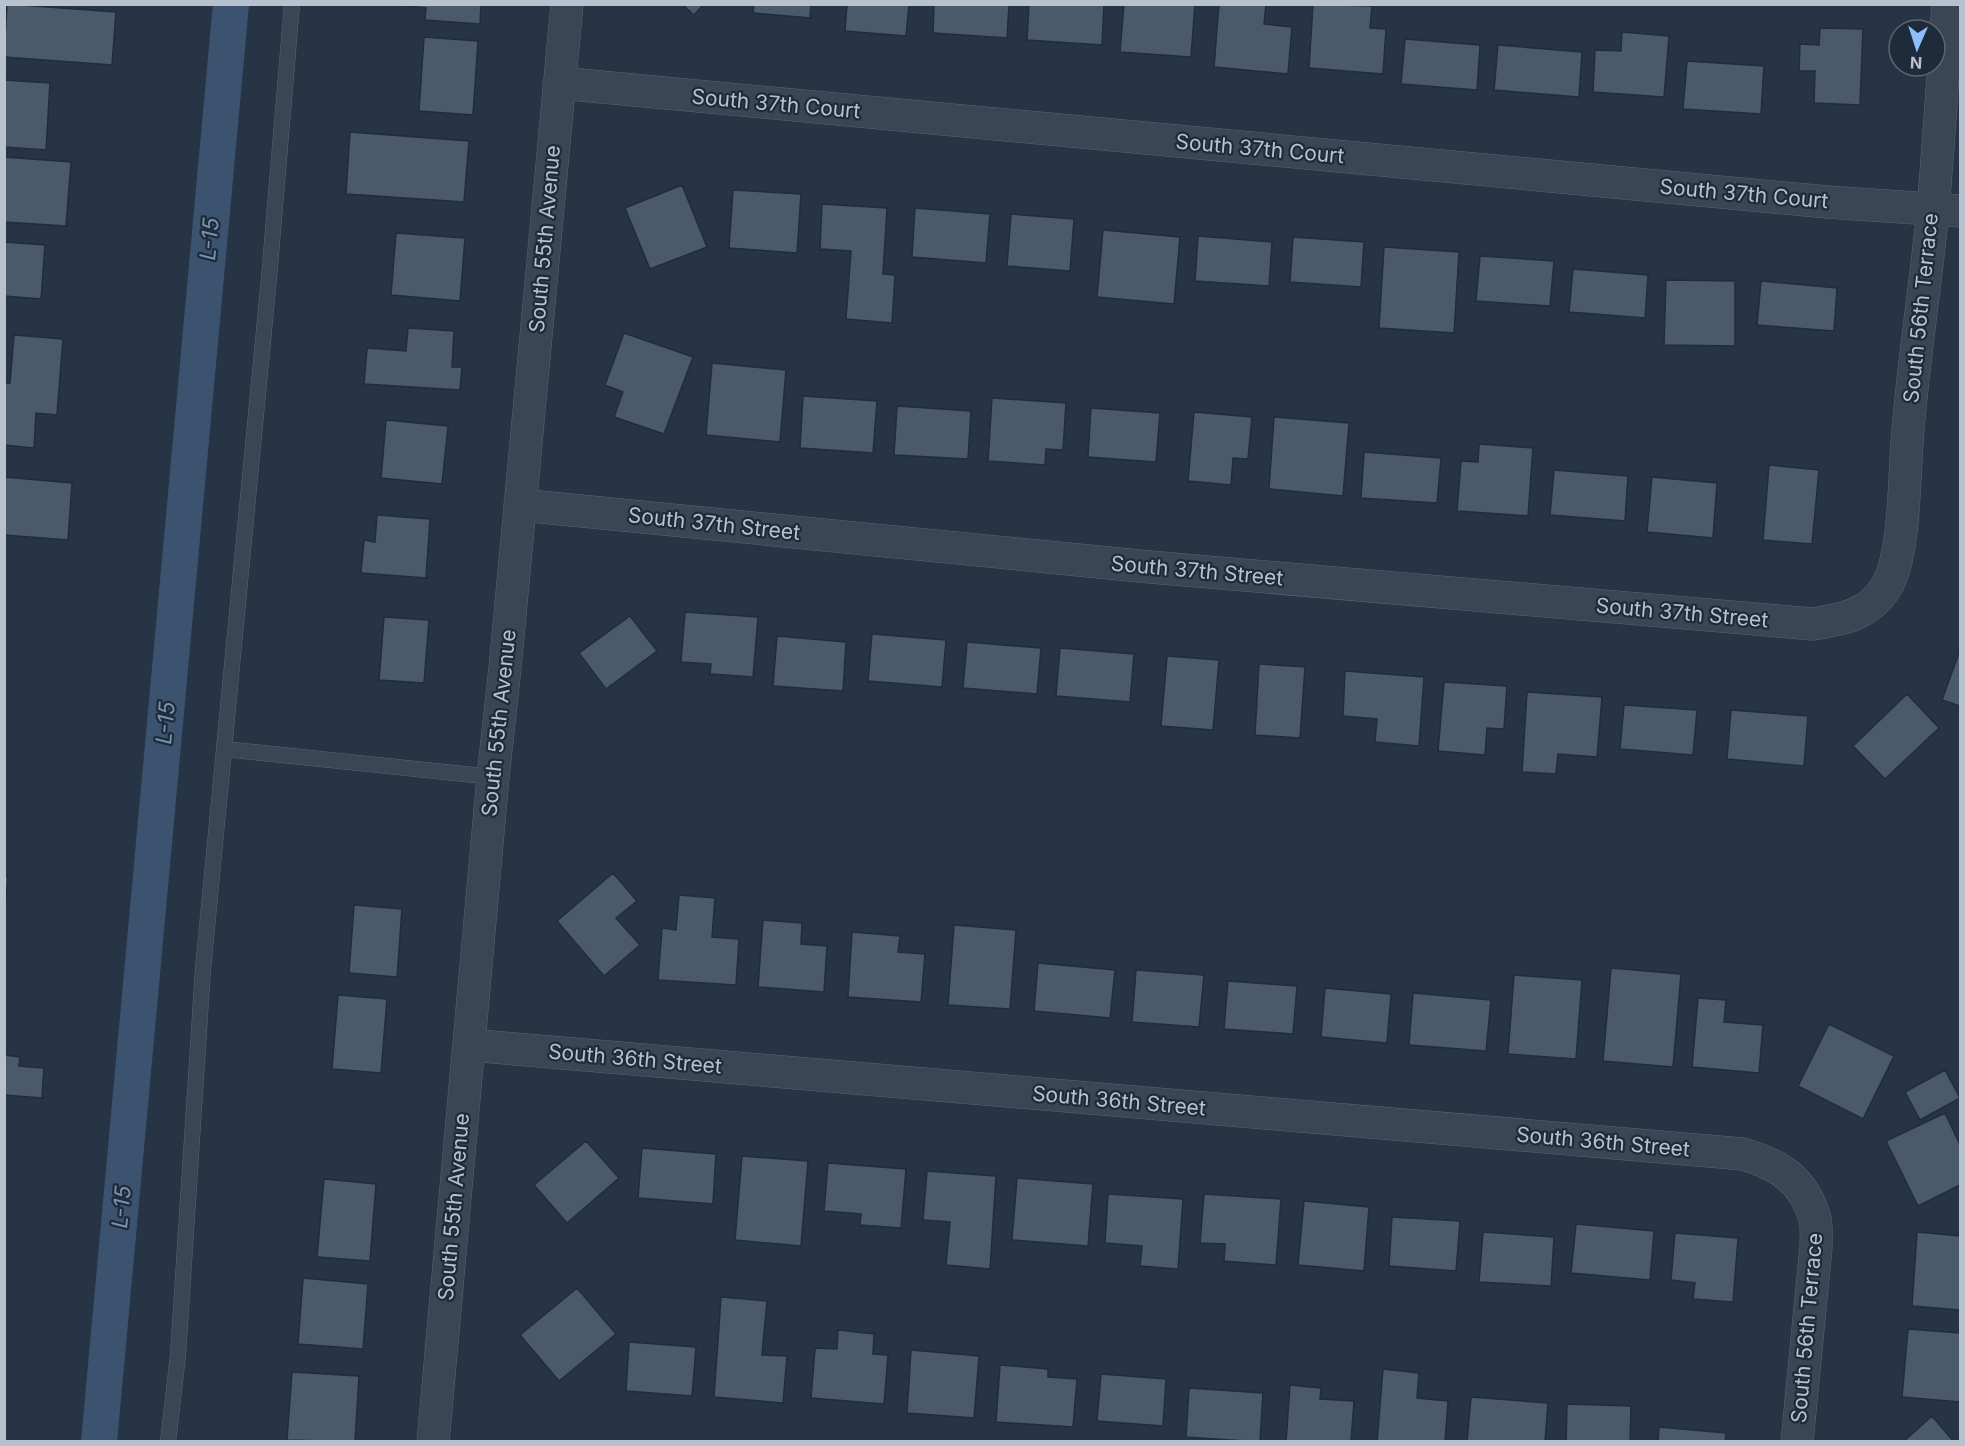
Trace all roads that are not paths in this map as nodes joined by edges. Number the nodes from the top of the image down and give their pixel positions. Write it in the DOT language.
graph roads {
  1 [pos="292,4"];
  2 [pos="567,4"];
  3 [pos="1948,4"];
  4 [pos="560,83"];
  5 [pos="1947,210"];
  6 [pos="520,505"];
  7 [pos="1872,605"];
  8 [pos="224,749"];
  9 [pos="493,777"];
  10 [pos="470,1045"];
  11 [pos="1768,1161"];
  12 [pos="168,1442"];
  13 [pos="433,1442"];
  14 [pos="1797,1442"];
  1 -- 8 [label="lane"];
  2 -- 4 [label="street, South 55th Avenue"];
  3 -- 5 [label="street, South 56th Terrace"];
  4 -- 5 [label="street, South 37th Court"];
  4 -- 6 [label="street, South 55th Avenue"];
  5 -- 7 [label="street, South 56th Terrace"];
  6 -- 7 [label="street, South 37th Street"];
  6 -- 9 [label="street, South 55th Avenue"];
  8 -- 9 [label="lane"];
  8 -- 12 [label="lane"];
  9 -- 10 [label="street, South 55th Avenue"];
  10 -- 11 [label="street, South 36th Street"];
  10 -- 13 [label="street, South 55th Avenue"];
  11 -- 14 [label="street, South 56th Terrace"];
}
